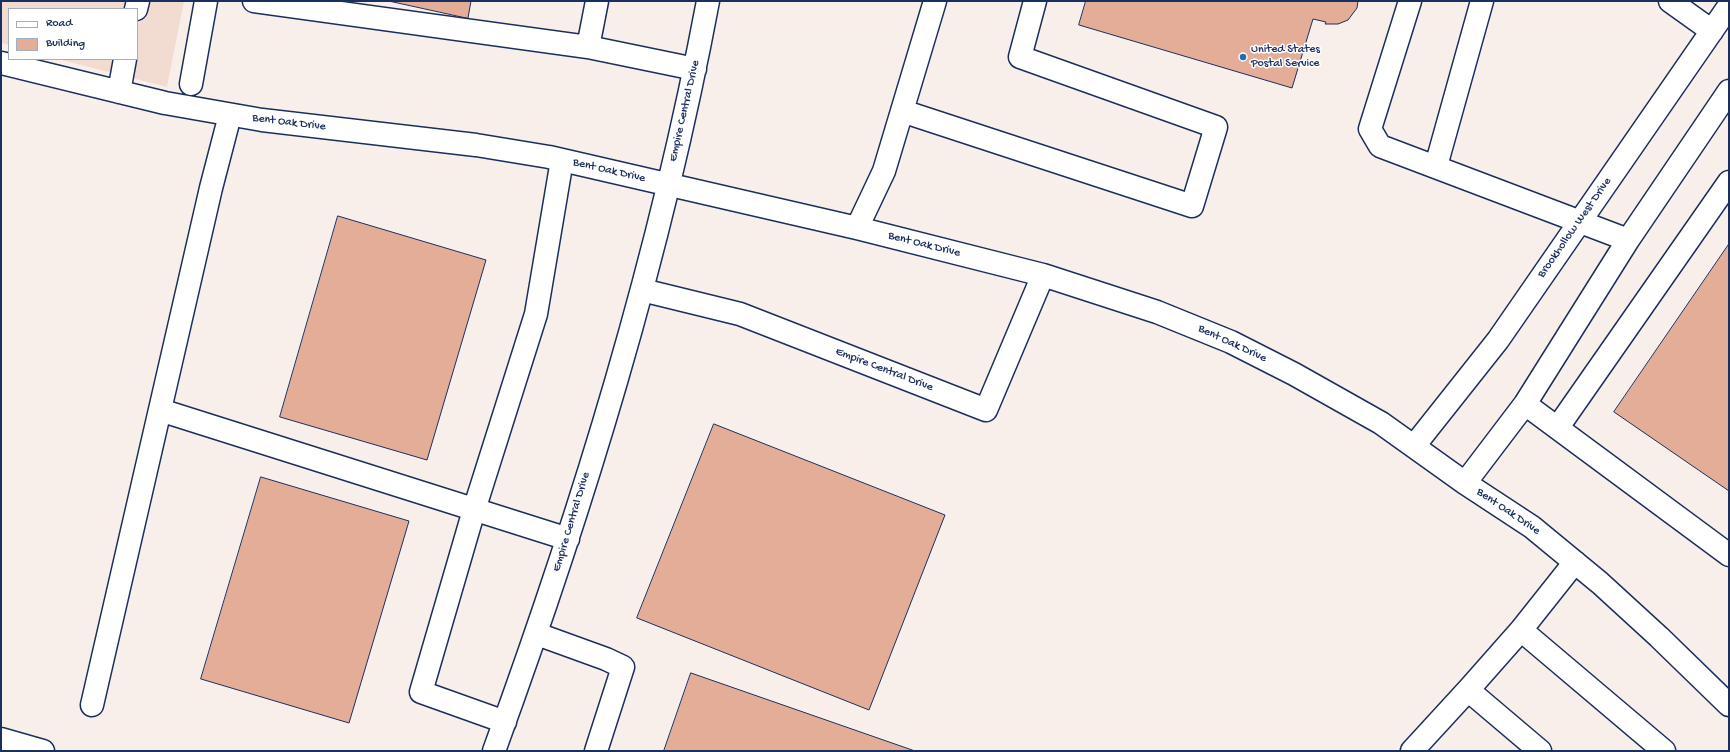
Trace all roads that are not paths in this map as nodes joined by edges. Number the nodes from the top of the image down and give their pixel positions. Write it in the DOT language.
graph roads {
  1 [pos="206,1"];
  2 [pos="254,1"];
  3 [pos="597,1"];
  4 [pos="708,1"];
  5 [pos="935,1"];
  6 [pos="1035,1"];
  7 [pos="1410,1"];
  8 [pos="1482,1"];
  9 [pos="1670,1"];
  10 [pos="1729,6"];
  11 [pos="1712,31"];
  12 [pos="588,47"];
  13 [pos="126,60"];
  14 [pos="1,63"];
  15 [pos="695,69"];
  16 [pos="191,84"];
  17 [pos="1729,91"];
  18 [pos="119,92"];
  19 [pos="902,112"];
  20 [pos="230,115"];
  21 [pos="562,160"];
  22 [pos="1436,166"];
  23 [pos="1729,182"];
  24 [pos="668,184"];
  25 [pos="1579,222"];
  26 [pos="857,228"];
  27 [pos="1628,240"];
  28 [pos="1043,275"];
  29 [pos="642,290"];
  30 [pos="1525,404"];
  31 [pos="160,410"];
  32 [pos="1558,427"];
  33 [pos="1414,446"];
  34 [pos="1465,483"];
  35 [pos="474,510"];
  36 [pos="568,539"];
  37 [pos="1729,555"];
  38 [pos="1575,562"];
  39 [pos="1521,630"];
  40 [pos="537,634"];
  41 [pos="1468,690"];
  42 [pos="92,705"];
  43 [pos="1729,705"];
  44 [pos="505,722"];
  45 [pos="1,739"];
  46 [pos="43,751"];
  47 [pos="494,751"];
  48 [pos="596,751"];
  49 [pos="1412,751"];
  50 [pos="1540,751"];
  51 [pos="1664,751"];
  1 -- 16 [label="street"];
  2 -- 12 [label="street"];
  3 -- 12 [label="street"];
  4 -- 15 [label="street, Empire Central Drive"];
  5 -- 19 [label="street"];
  6 -- 19 [label="street"];
  7 -- 22 [label="street"];
  8 -- 22 [label="street"];
  9 -- 11 [label="street"];
  10 -- 11 [label="street, Brookhollow West Drive"];
  11 -- 25 [label="street, Brookhollow West Drive"];
  12 -- 15 [label="street"];
  13 -- 18 [label="street"];
  14 -- 18 [label="street, Bent Oak Drive"];
  15 -- 24 [label="street, Empire Central Drive"];
  17 -- 27 [label="street"];
  18 -- 20 [label="street, Bent Oak Drive"];
  19 -- 26 [label="street"];
  20 -- 21 [label="street, Bent Oak Drive"];
  20 -- 31 [label="street"];
  21 -- 24 [label="street, Bent Oak Drive"];
  21 -- 35 [label="street"];
  22 -- 25 [label="street"];
  23 -- 32 [label="street"];
  24 -- 26 [label="street, Bent Oak Drive"];
  24 -- 29 [label="street, Empire Central Drive"];
  25 -- 27 [label="street"];
  25 -- 33 [label="street, Brookhollow West Drive"];
  26 -- 28 [label="street, Bent Oak Drive"];
  27 -- 30 [label="street"];
  28 -- 29 [label="street, Empire Central Drive"];
  28 -- 33 [label="street, Bent Oak Drive"];
  29 -- 36 [label="street, Empire Central Drive"];
  30 -- 32 [label="street"];
  30 -- 34 [label="street"];
  31 -- 35 [label="street"];
  31 -- 42 [label="street"];
  32 -- 37 [label="street"];
  33 -- 34 [label="street, Bent Oak Drive"];
  34 -- 38 [label="street, Bent Oak Drive"];
  35 -- 36 [label="street"];
  35 -- 44 [label="street"];
  36 -- 40 [label="street, Empire Central Drive"];
  38 -- 39 [label="street"];
  38 -- 43 [label="street, Bent Oak Drive"];
  39 -- 41 [label="street"];
  39 -- 51 [label="street"];
  40 -- 44 [label="street, Empire Central Drive"];
  40 -- 48 [label="street"];
  41 -- 49 [label="street"];
  41 -- 50 [label="street"];
  44 -- 47 [label="street, Empire Central Drive"];
  45 -- 46 [label="street"];
}
